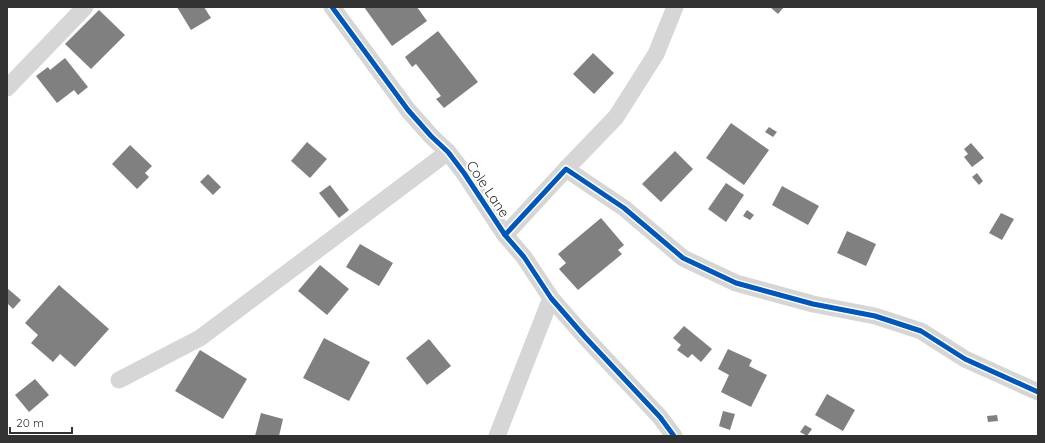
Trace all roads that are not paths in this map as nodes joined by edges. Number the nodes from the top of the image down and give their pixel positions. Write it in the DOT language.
graph roads {
  1 [pos="85,7"];
  2 [pos="332,7"];
  3 [pos="676,7"];
  4 [pos="7,88"];
  5 [pos="448,152"];
  6 [pos="566,169"];
  7 [pos="505,235"];
  8 [pos="551,298"];
  9 [pos="119,380"];
  10 [pos="1038,392"];
  11 [pos="497,436"];
  12 [pos="674,436"];
  1 -- 4 [label="street"];
  2 -- 5 [label="street, Cole Lane"];
  3 -- 6 [label="street"];
  5 -- 7 [label="street, Cole Lane"];
  5 -- 9 [label="street"];
  6 -- 7 [label="street"];
  6 -- 10 [label="street"];
  7 -- 8 [label="street, Cole Lane"];
  8 -- 11 [label="street"];
  8 -- 12 [label="street, Cole Lane"];
}
